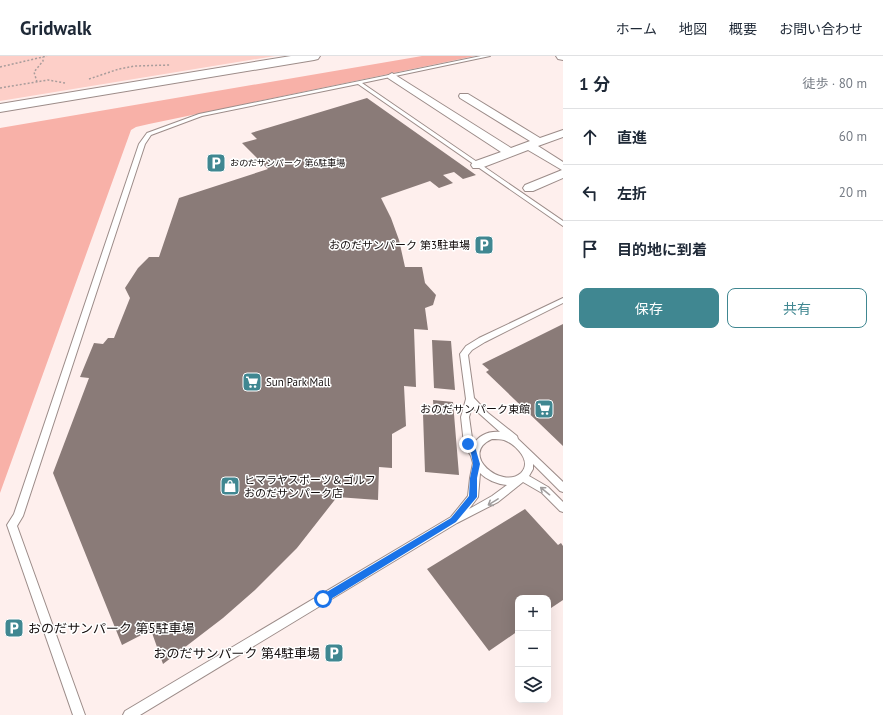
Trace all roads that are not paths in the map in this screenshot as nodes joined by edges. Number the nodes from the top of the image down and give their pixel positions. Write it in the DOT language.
graph roads {
  1 [pos="314,56"];
  2 [pos="488,56"];
  3 [pos="392,76"];
  4 [pos="359,83"];
  5 [pos="464,96"];
  6 [pos="0,108"];
  7 [pos="563,133"];
  8 [pos="534,144"];
  9 [pos="510,153"];
  10 [pos="477,165"];
  11 [pos="563,167"];
  12 [pos="563,174"];
  13 [pos="529,188"];
  14 [pos="563,224"];
  15 [pos="563,300"];
  16 [pos="470,399"];
  17 [pos="521,446"];
  18 [pos="474,452"];
  19 [pos="477,464"];
  20 [pos="523,477"];
  21 [pos="563,488"];
  22 [pos="563,508"];
  23 [pos="454,520"];
  24 [pos="79,715"];
  25 [pos="129,715"];
  1 -- 6 [label="street"];
  2 -- 3 [label="lane"];
  3 -- 4 [label="lane"];
  3 -- 9 [label="street"];
  4 -- 10 [label="lane"];
  4 -- 24 [label="lane"];
  5 -- 8 [label="street"];
  7 -- 8 [label="street"];
  8 -- 9 [label="street"];
  8 -- 11 [label="street"];
  9 -- 10 [label="street"];
  10 -- 14 [label="lane"];
  12 -- 13 [label="street"];
  15 -- 16 [label="lane"];
  16 -- 17 [label="lane"];
  16 -- 18 [label="lane"];
  17 -- 18 [label="lane"];
  17 -- 20 [label="lane"];
  17 -- 21 [label="lane"];
  18 -- 19 [label="lane"];
  19 -- 20 [label="lane"];
  19 -- 23 [label="lane"];
  22 -- 20 [label="lane, one-way"];
  20 -- 23 [label="lane, one-way"];
  23 -- 25 [label="lane"];
}
